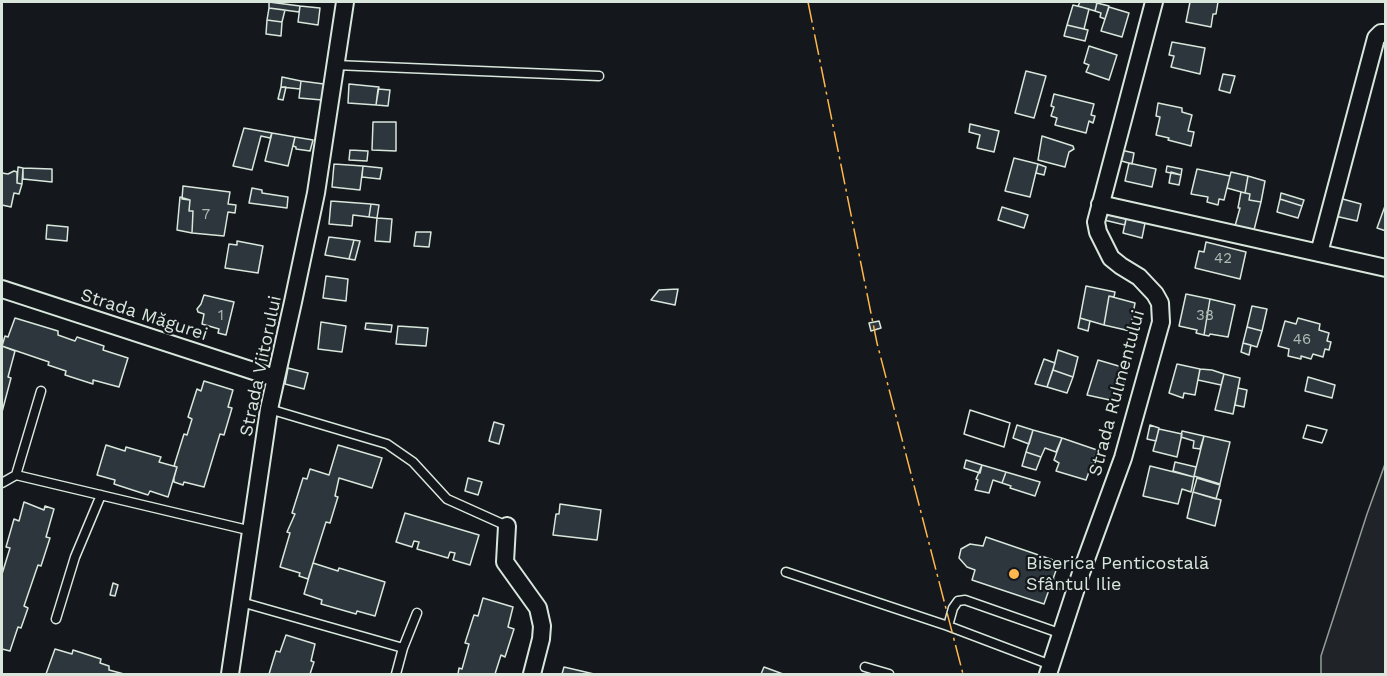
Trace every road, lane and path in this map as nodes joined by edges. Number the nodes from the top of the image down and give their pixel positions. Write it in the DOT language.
graph roads {
  1 [pos="345,2"];
  2 [pos="1154,2"];
  3 [pos="1386,33"];
  4 [pos="335,65"];
  5 [pos="598,76"];
  6 [pos="1100,204"];
  7 [pos="1319,253"];
  8 [pos="1386,268"];
  9 [pos="2,289"];
  10 [pos="275,378"];
  11 [pos="41,391"];
  12 [pos="269,409"];
  13 [pos="16,475"];
  14 [pos="2,483"];
  15 [pos="101,495"];
  16 [pos="507,526"];
  17 [pos="252,532"];
  18 [pos="786,572"];
  19 [pos="241,602"];
  20 [pos="417,613"];
  21 [pos="56,619"];
  22 [pos="948,626"];
  23 [pos="1062,634"];
  24 [pos="403,648"];
  25 [pos="865,667"];
  26 [pos="1050,670"];
  27 [pos="230,675"];
  28 [pos="396,675"];
  29 [pos="532,675"];
  30 [pos="889,675"];
  1 -- 4 [label="street, Strada Viitorului"];
  2 -- 6 [label="street, Strada Rulmentului"];
  3 -- 7 [label="street"];
  4 -- 5 [label="lane"];
  4 -- 10 [label="street, Strada Viitorului"];
  6 -- 7 [label="street"];
  6 -- 23 [label="street, Strada Rulmentului"];
  7 -- 8 [label="street"];
  9 -- 10 [label="street, Strada Măgurei"];
  10 -- 12 [label="street, Strada Viitorului"];
  11 -- 13 [label="lane"];
  12 -- 16 [label="lane"];
  12 -- 17 [label="street, Strada Viitorului"];
  13 -- 14 [label="lane"];
  13 -- 15 [label="lane"];
  15 -- 17 [label="lane"];
  15 -- 21 [label="lane"];
  16 -- 29 [label="street"];
  17 -- 19 [label="street, Strada Viitorului"];
  18 -- 22 [label="lane"];
  19 -- 24 [label="lane"];
  19 -- 27 [label="street, Strada Viitorului"];
  20 -- 24 [label="lane"];
  22 -- 23 [label="lane"];
  22 -- 26 [label="lane"];
  23 -- 26 [label="street, Strada Rulmentului"];
  24 -- 28 [label="lane"];
  25 -- 30 [label="lane"];
}
